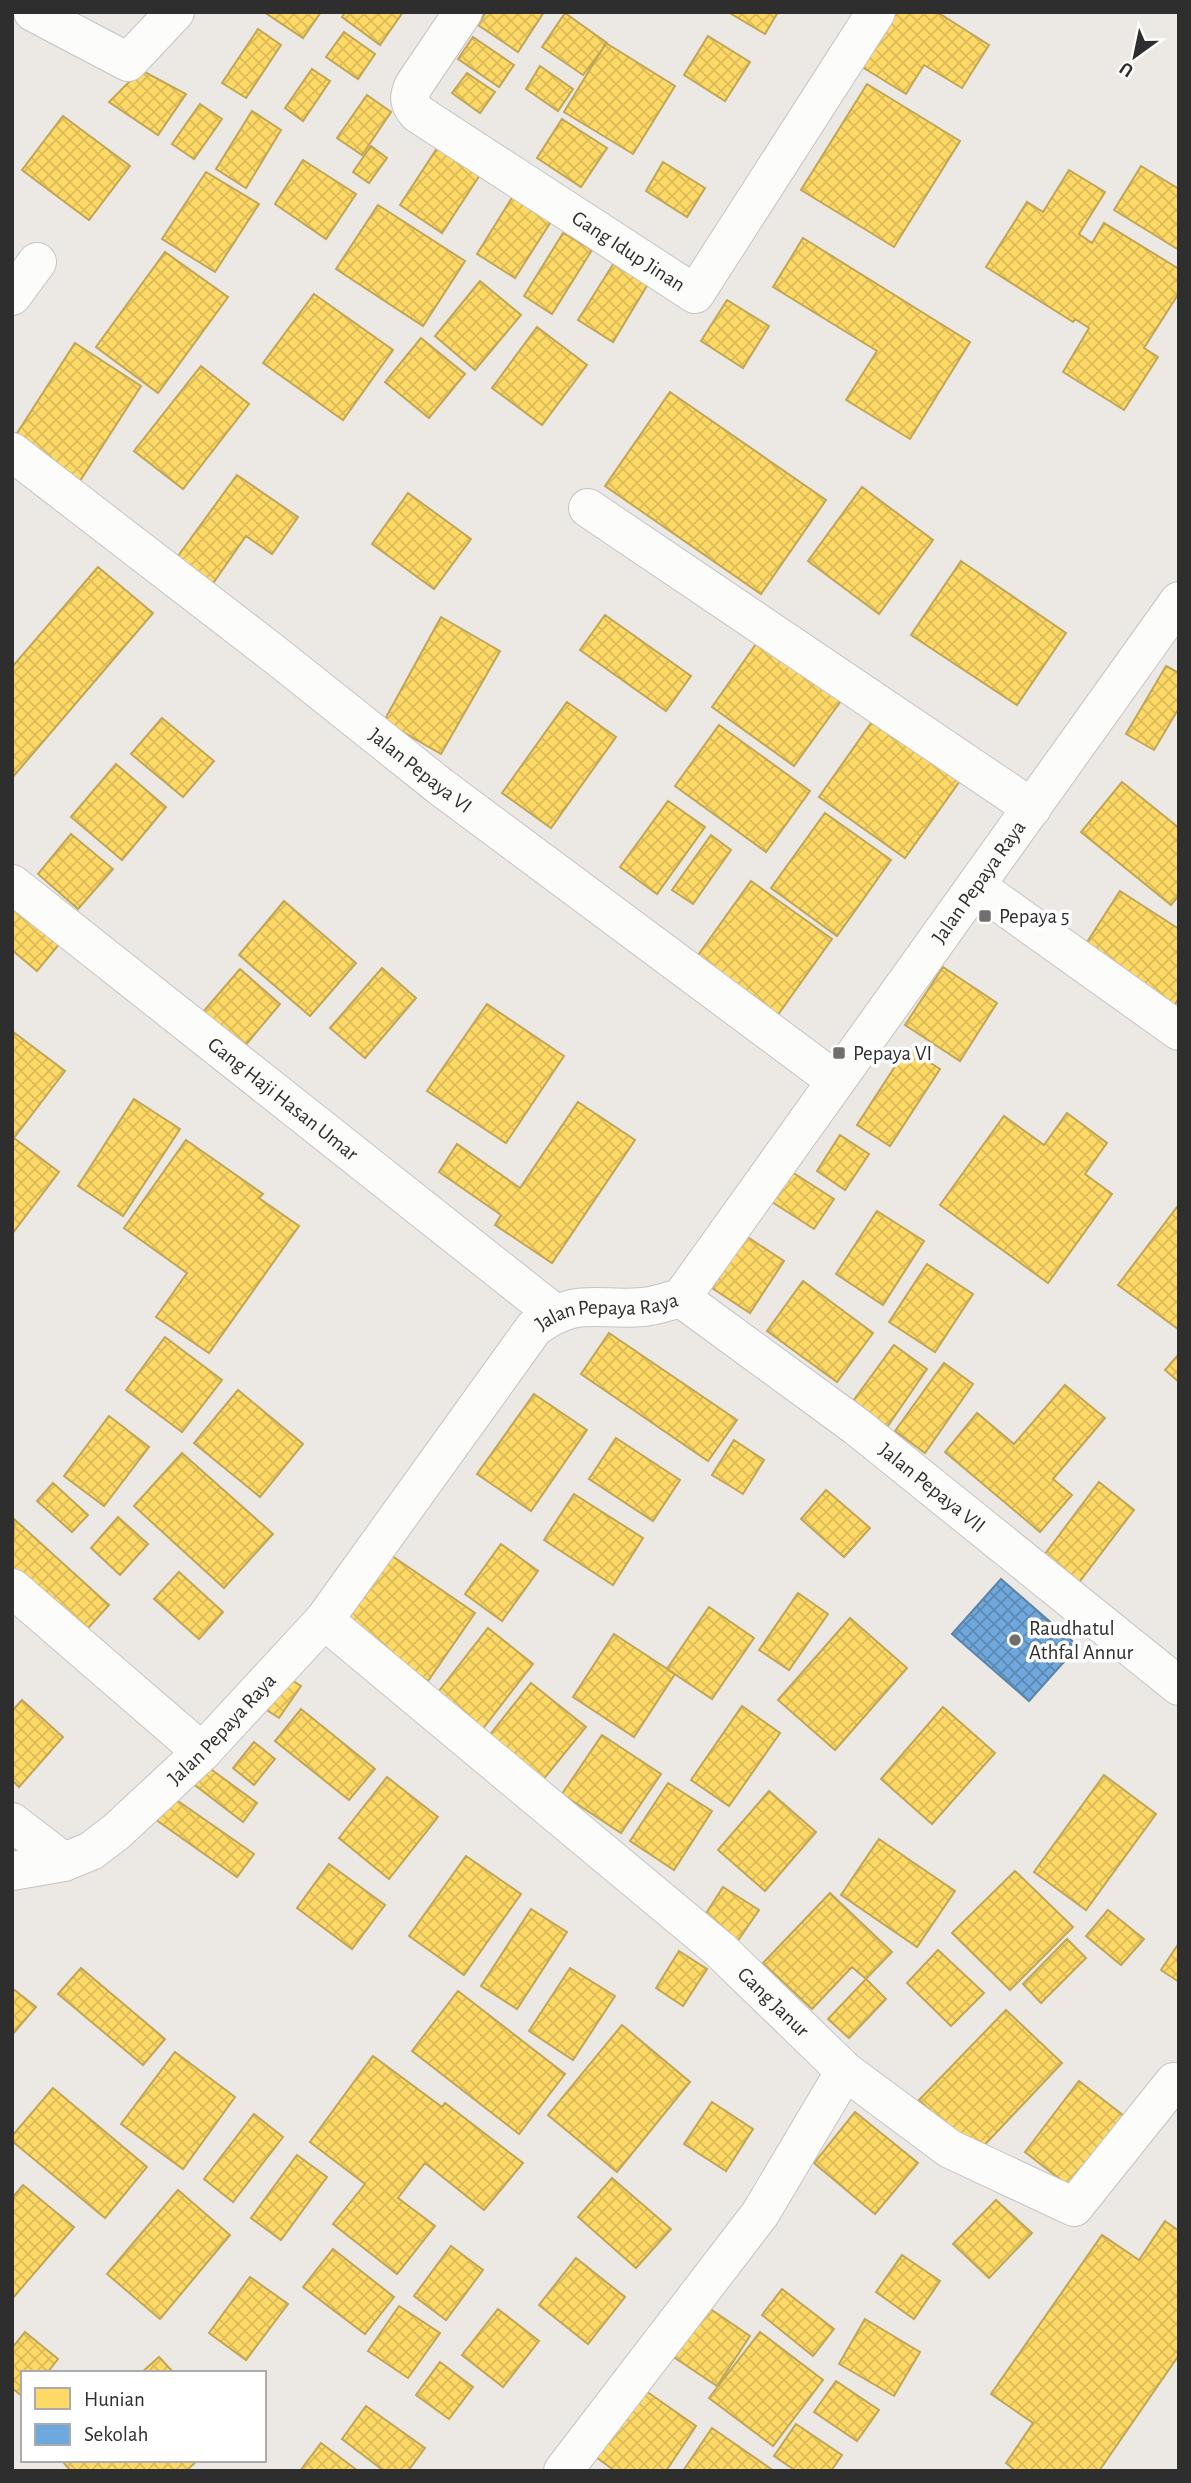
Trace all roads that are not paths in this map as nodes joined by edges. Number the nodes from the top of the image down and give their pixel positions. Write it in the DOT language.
graph roads {
  1 [pos="33,12"];
  2 [pos="175,12"];
  3 [pos="463,12"];
  4 [pos="876,12"];
  5 [pos="37,262"];
  6 [pos="12,296"];
  7 [pos="12,452"];
  8 [pos="588,508"];
  9 [pos="1176,612"];
  10 [pos="1032,808"];
  11 [pos="12,884"];
  12 [pos="976,886"];
  13 [pos="1179,1031"];
  14 [pos="836,1081"];
  15 [pos="681,1298"];
  16 [pos="554,1313"];
  17 [pos="12,1588"];
  18 [pos="324,1620"];
  19 [pos="1179,1686"];
  20 [pos="202,1752"];
  21 [pos="12,1822"];
  22 [pos="64,1862"];
  23 [pos="12,1871"];
  24 [pos="845,2071"];
  25 [pos="1179,2084"];
  26 [pos="563,2471"];
  1 -- 2 [label="street"];
  3 -- 4 [label="street, Gang Idup Jinan"];
  5 -- 6 [label="street"];
  7 -- 14 [label="street, Jalan Pepaya VI"];
  8 -- 10 [label="street"];
  9 -- 10 [label="street, Jalan Pepaya Raya"];
  10 -- 12 [label="street, Jalan Pepaya Raya"];
  11 -- 16 [label="street, Gang Haji Hasan Umar"];
  12 -- 13 [label="street"];
  12 -- 14 [label="street, Jalan Pepaya Raya"];
  14 -- 15 [label="street, Jalan Pepaya Raya"];
  15 -- 16 [label="street, Jalan Pepaya Raya"];
  15 -- 19 [label="street, Jalan Pepaya VII"];
  16 -- 18 [label="street, Jalan Pepaya Raya"];
  17 -- 20 [label="street"];
  18 -- 20 [label="street, Jalan Pepaya Raya"];
  18 -- 24 [label="street, Gang Janur"];
  20 -- 22 [label="street, Jalan Pepaya Raya"];
  21 -- 22 [label="street"];
  22 -- 23 [label="street, Jalan Pepaya Raya"];
  24 -- 25 [label="street, Gang Janur"];
  24 -- 26 [label="street"];
}
